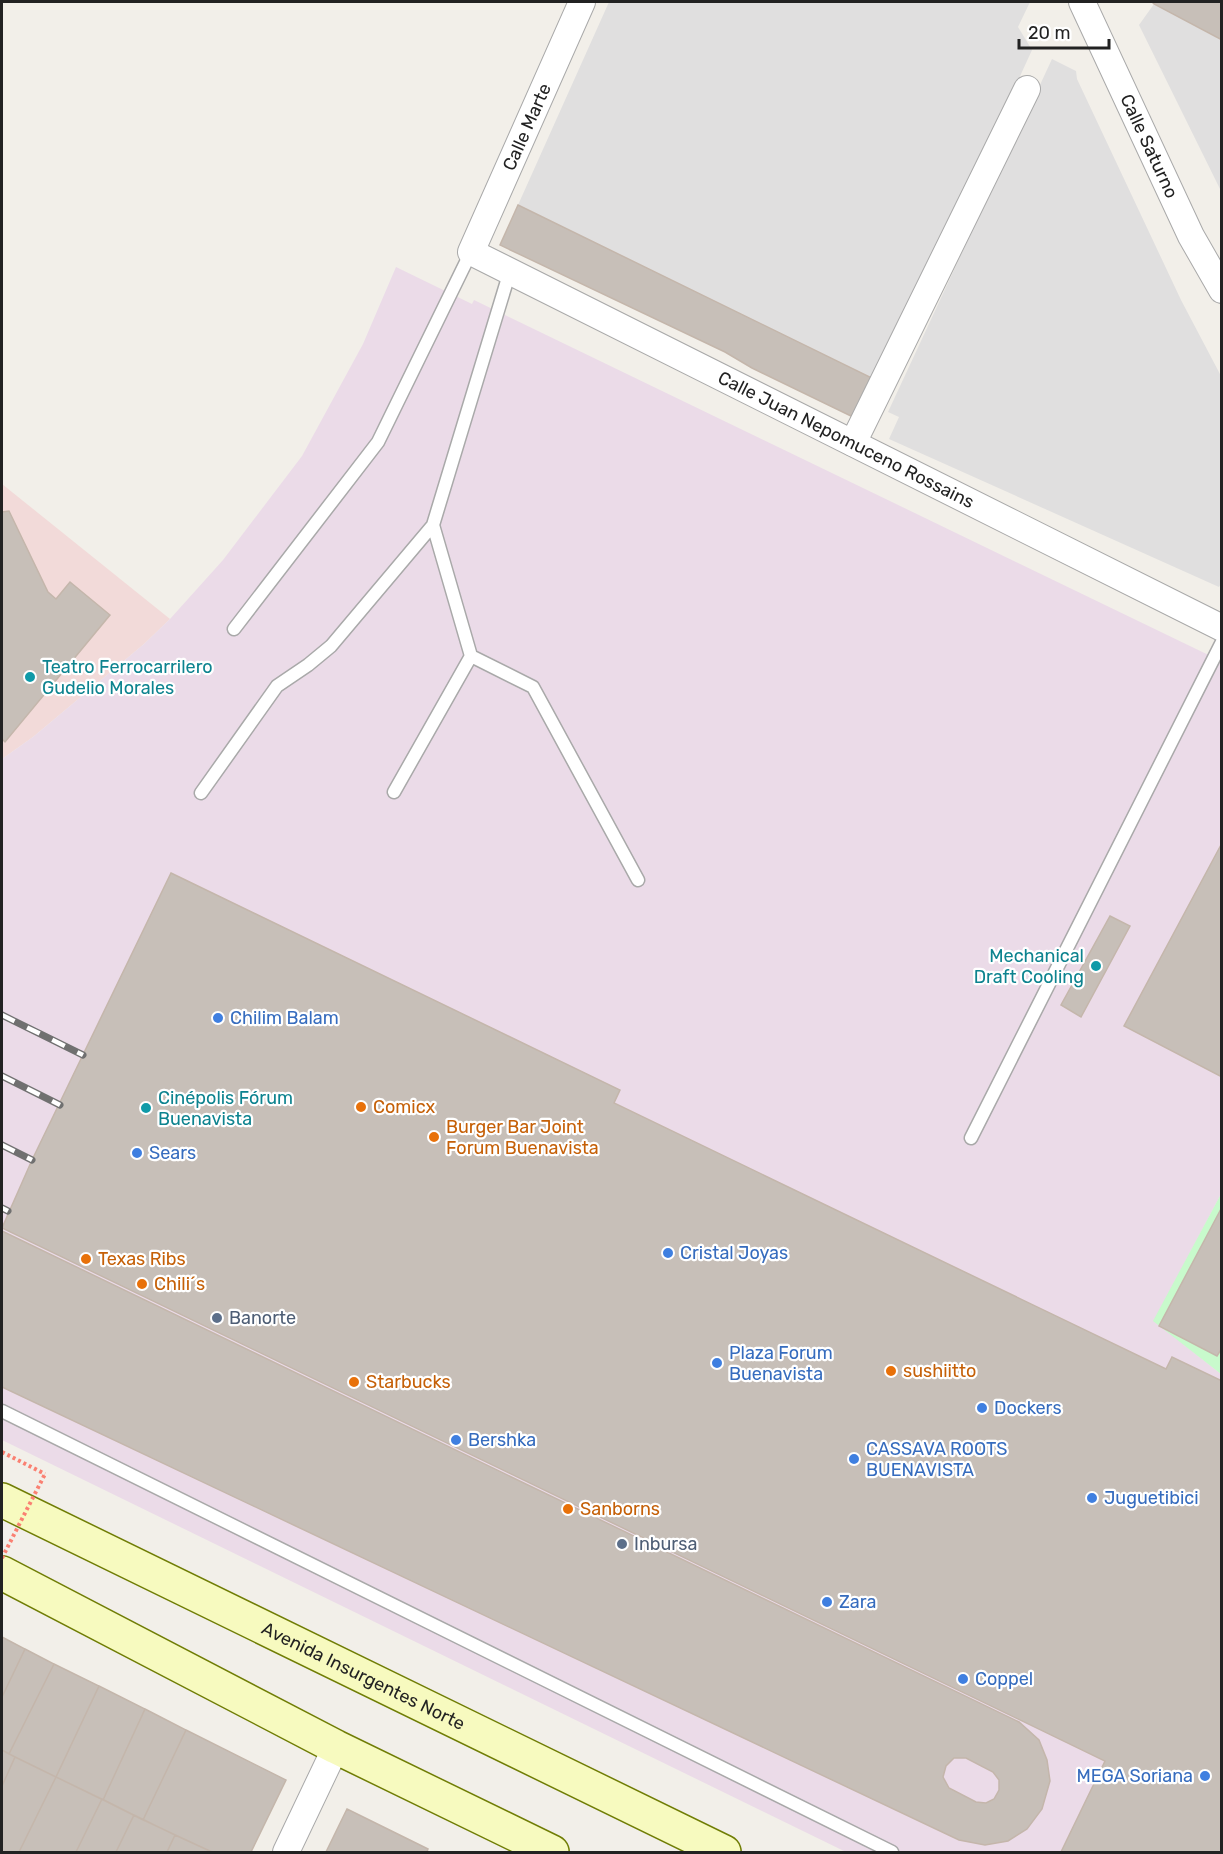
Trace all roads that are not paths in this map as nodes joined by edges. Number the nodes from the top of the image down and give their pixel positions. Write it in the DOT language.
graph roads {
  1 [pos="582,2"];
  2 [pos="1082,2"];
  3 [pos="1028,89"];
  4 [pos="471,252"];
  5 [pos="510,271"];
  6 [pos="1221,290"];
  7 [pos="853,443"];
  8 [pos="433,525"];
  9 [pos="1221,628"];
  10 [pos="234,629"];
  11 [pos="1221,642"];
  12 [pos="471,656"];
  13 [pos="394,792"];
  14 [pos="201,793"];
  15 [pos="638,880"];
  16 [pos="971,1138"];
  17 [pos="2,1411"];
  18 [pos="2,1500"];
  19 [pos="2,1573"];
  20 [pos="336,1747"];
  21 [pos="286,1852"];
  22 [pos="552,1852"];
  23 [pos="724,1852"];
  24 [pos="892,1852"];
  1 -- 4 [label="street, Calle Marte"];
  2 -- 6 [label="street, Calle Saturno"];
  3 -- 7 [label="street"];
  4 -- 5 [label="street, Calle Juan Nepomuceno Rossains"];
  4 -- 10 [label="lane"];
  5 -- 7 [label="street, Calle Juan Nepomuceno Rossains"];
  5 -- 8 [label="lane"];
  7 -- 9 [label="street, Calle Juan Nepomuceno Rossains"];
  8 -- 12 [label="lane"];
  8 -- 14 [label="lane"];
  11 -- 16 [label="lane"];
  12 -- 13 [label="lane"];
  12 -- 15 [label="lane"];
  17 -- 24 [label="lane"];
  18 -- 23 [label="main road, Avenida Insurgentes Norte"];
  19 -- 20 [label="main road"];
  20 -- 21 [label="street"];
  20 -- 22 [label="main road"];
}
